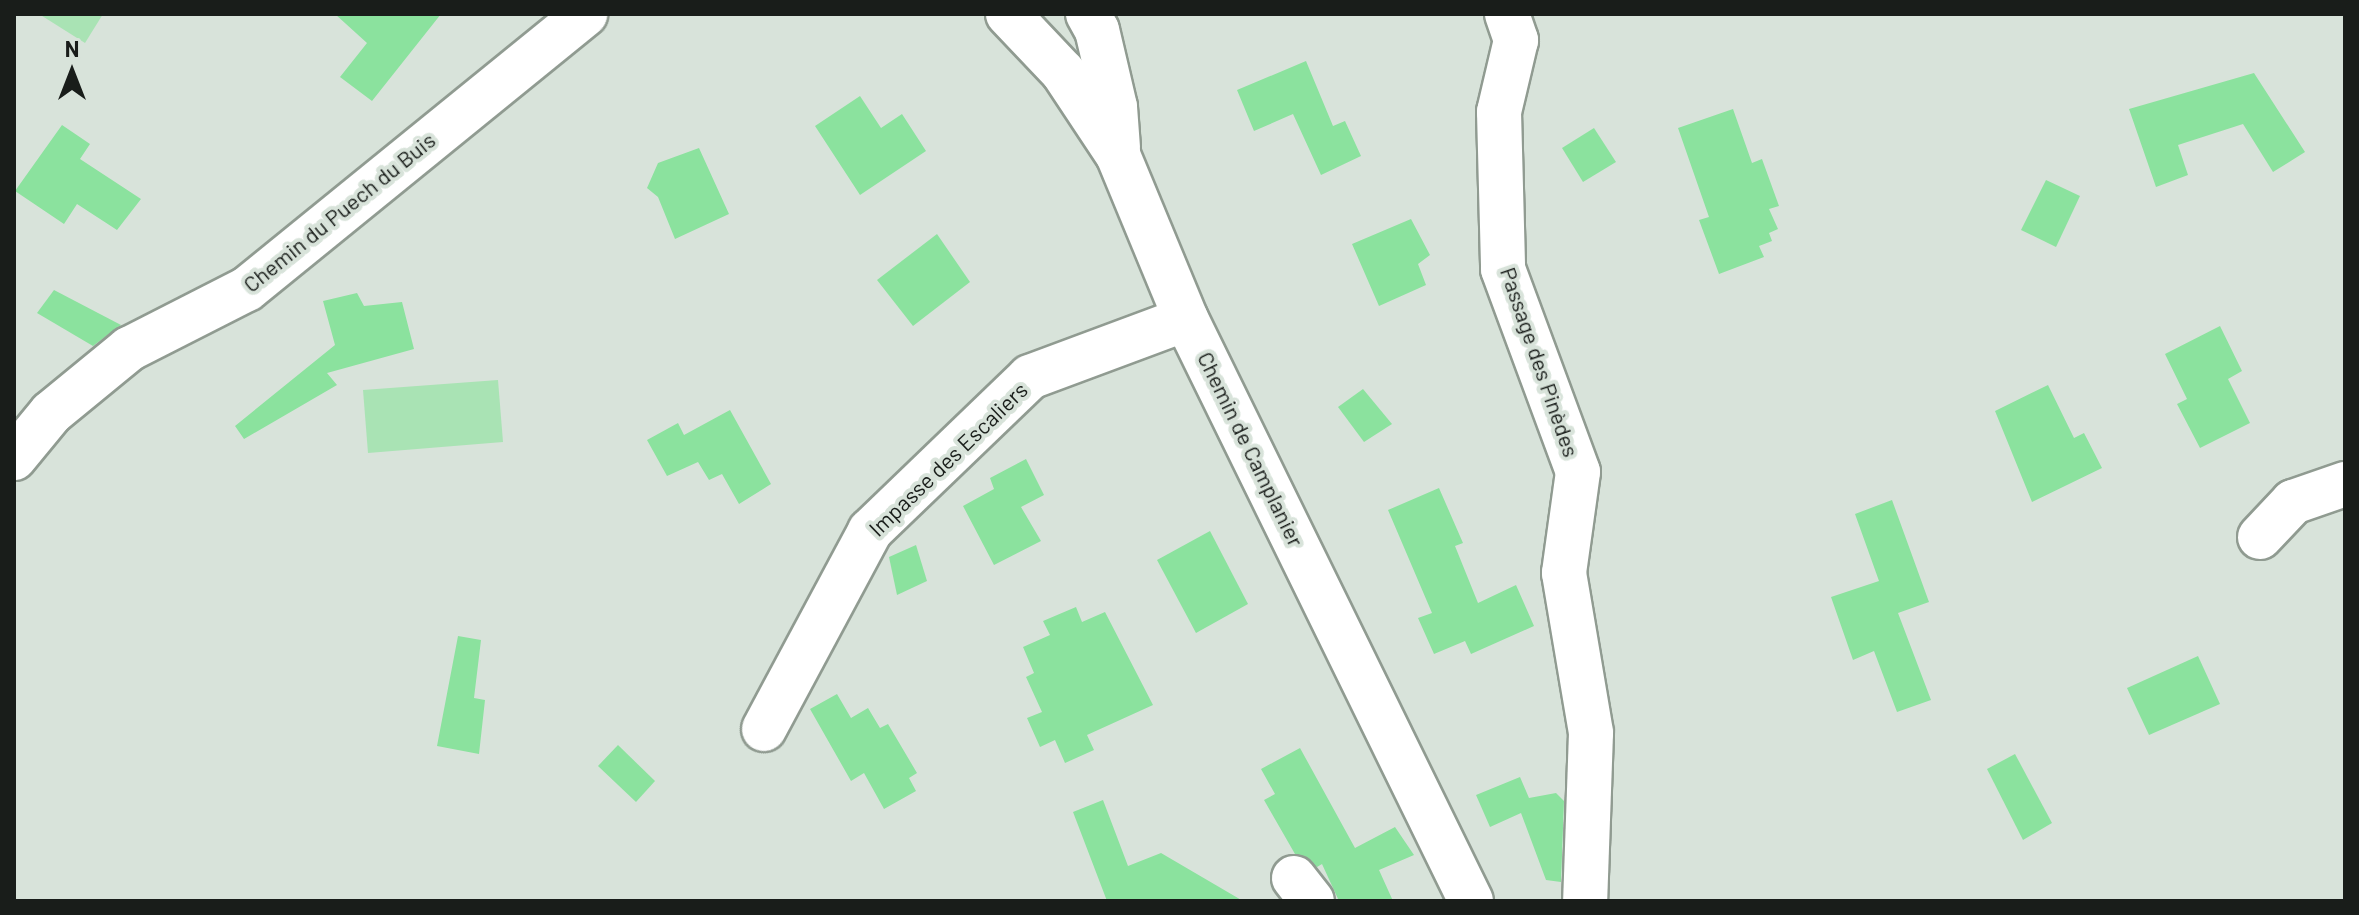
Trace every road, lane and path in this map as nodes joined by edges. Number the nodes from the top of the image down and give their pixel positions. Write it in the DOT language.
graph roads {
  1 [pos="585,14"];
  2 [pos="1073,14"];
  3 [pos="1088,14"];
  4 [pos="1507,14"];
  5 [pos="1023,19"];
  6 [pos="1063,72"];
  7 [pos="1118,155"];
  8 [pos="1186,319"];
  9 [pos="14,458"];
  10 [pos="2345,484"];
  11 [pos="2260,537"];
  12 [pos="764,729"];
  13 [pos="1471,901"];
  14 [pos="1585,901"];
  1 -- 9 [label="street, Chemin du Puech du Buis"];
  2 -- 6 [label="street"];
  3 -- 7 [label="street"];
  4 -- 14 [label="street, Passage des Pinèdes"];
  5 -- 6 [label="street, Chemin de Camplanier"];
  6 -- 7 [label="street, Chemin de Camplanier"];
  7 -- 8 [label="street, Chemin de Camplanier"];
  8 -- 12 [label="street, Impasse des Escaliers"];
  8 -- 13 [label="street, Chemin de Camplanier"];
  10 -- 11 [label="street"];
}
